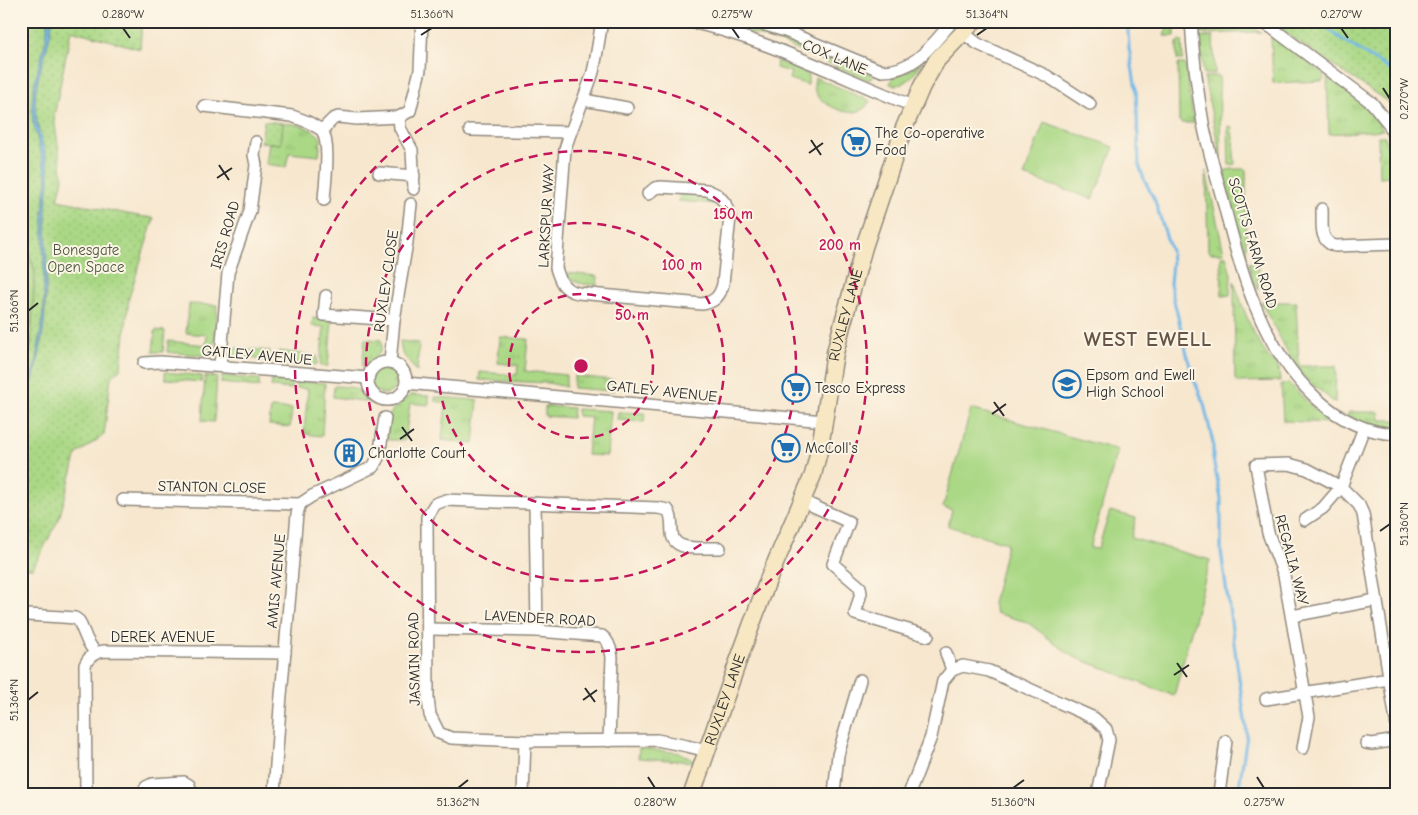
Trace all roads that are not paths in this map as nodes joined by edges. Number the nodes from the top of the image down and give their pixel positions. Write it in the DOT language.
graph roads {
  1 [pos="422,21"];
  2 [pos="602,21"];
  3 [pos="687,21"];
  4 [pos="754,21"];
  5 [pos="1192,21"];
  6 [pos="1260,21"];
  7 [pos="963,25"];
  8 [pos="584,100"];
  9 [pos="1090,104"];
  10 [pos="204,106"];
  11 [pos="913,106"];
  12 [pos="627,108"];
  13 [pos="399,117"];
  14 [pos="322,130"];
  15 [pos="470,130"];
  16 [pos="570,132"];
  17 [pos="256,142"];
  18 [pos="1397,145"];
  19 [pos="379,173"];
  20 [pos="414,176"];
  21 [pos="414,189"];
  22 [pos="648,194"];
  23 [pos="324,200"];
  24 [pos="411,204"];
  25 [pos="1322,209"];
  26 [pos="1397,244"];
  27 [pos="326,296"];
  28 [pos="394,320"];
  29 [pos="390,362"];
  30 [pos="144,363"];
  31 [pos="220,366"];
  32 [pos="368,378"];
  33 [pos="406,383"];
  34 [pos="385,418"];
  35 [pos="824,421"];
  36 [pos="1364,428"];
  37 [pos="1397,434"];
  38 [pos="1341,488"];
  39 [pos="123,500"];
  40 [pos="802,501"];
  41 [pos="300,504"];
  42 [pos="535,504"];
  43 [pos="1305,520"];
  44 [pos="720,548"];
  45 [pos="1376,600"];
  46 [pos="28,615"];
  47 [pos="1292,616"];
  48 [pos="428,629"];
  49 [pos="537,631"];
  50 [pos="928,636"];
  51 [pos="95,653"];
  52 [pos="285,653"];
  53 [pos="946,653"];
  54 [pos="952,670"];
  55 [pos="1389,679"];
  56 [pos="860,680"];
  57 [pos="1304,693"];
  58 [pos="1266,699"];
  59 [pos="1397,727"];
  60 [pos="1397,740"];
  61 [pos="525,741"];
  62 [pos="609,741"];
  63 [pos="1226,742"];
  64 [pos="1366,743"];
  65 [pos="1303,748"];
  66 [pos="707,751"];
  67 [pos="911,793"];
  68 [pos="86,794"];
  69 [pos="142,794"];
  70 [pos="190,794"];
  71 [pos="274,794"];
  72 [pos="522,794"];
  73 [pos="692,794"];
  74 [pos="834,794"];
  75 [pos="1098,794"];
  76 [pos="1219,794"];
  1 -- 13 [label="street"];
  2 -- 8 [label="street, LARKSPUR WAY"];
  3 -- 11 [label="street, COX LANE"];
  4 -- 7 [label="street"];
  5 -- 36 [label="street, SCOTTS FARM ROAD"];
  6 -- 18 [label="street"];
  7 -- 9 [label="street"];
  7 -- 11 [label="main road, RUXLEY LANE"];
  8 -- 12 [label="street"];
  8 -- 16 [label="street, LARKSPUR WAY"];
  10 -- 14 [label="street"];
  11 -- 35 [label="main road, RUXLEY LANE"];
  13 -- 14 [label="street"];
  13 -- 20 [label="street"];
  14 -- 23 [label="street"];
  15 -- 16 [label="street"];
  16 -- 22 [label="street, LARKSPUR WAY"];
  17 -- 31 [label="street, IRIS ROAD"];
  19 -- 20 [label="street"];
  20 -- 21 [label="street"];
  24 -- 28 [label="street, RUXLEY CLOSE"];
  25 -- 26 [label="street"];
  27 -- 28 [label="street"];
  28 -- 29 [label="street, RUXLEY CLOSE"];
  29 -- 32 [label="street"];
  29 -- 33 [label="street"];
  30 -- 31 [label="street, GATLEY AVENUE"];
  31 -- 32 [label="street, GATLEY AVENUE"];
  32 -- 33 [label="street"];
  33 -- 35 [label="street, GATLEY AVENUE"];
  34 -- 41 [label="street"];
  35 -- 40 [label="main road, RUXLEY LANE"];
  36 -- 37 [label="street, SCOTTS FARM ROAD"];
  36 -- 38 [label="street"];
  38 -- 43 [label="street"];
  38 -- 45 [label="street"];
  38 -- 47 [label="street, REGALIA WAY"];
  39 -- 41 [label="street, STANTON CLOSE"];
  40 -- 50 [label="street"];
  40 -- 66 [label="main road, RUXLEY LANE"];
  41 -- 52 [label="street, AMIS AVENUE"];
  42 -- 44 [label="street, JASMIN ROAD"];
  42 -- 48 [label="street, JASMIN ROAD"];
  42 -- 49 [label="street"];
  45 -- 47 [label="street"];
  45 -- 55 [label="street"];
  46 -- 51 [label="street"];
  47 -- 57 [label="street, REGALIA WAY"];
  48 -- 49 [label="street, LAVENDER ROAD"];
  48 -- 61 [label="street, JASMIN ROAD"];
  49 -- 62 [label="street, LAVENDER ROAD"];
  51 -- 52 [label="street, DEREK AVENUE"];
  51 -- 68 [label="street, DEREK AVENUE"];
  52 -- 71 [label="street, AMIS AVENUE"];
  53 -- 54 [label="street"];
  54 -- 67 [label="street"];
  54 -- 75 [label="street"];
  55 -- 57 [label="street"];
  55 -- 59 [label="street"];
  56 -- 74 [label="street"];
  57 -- 58 [label="street"];
  57 -- 65 [label="street, REGALIA WAY"];
  60 -- 64 [label="street"];
  61 -- 62 [label="street, JASMIN ROAD"];
  61 -- 72 [label="street"];
  62 -- 66 [label="street, JASMIN ROAD"];
  63 -- 76 [label="street"];
  66 -- 73 [label="main road, RUXLEY LANE"];
  69 -- 70 [label="street"];
}
